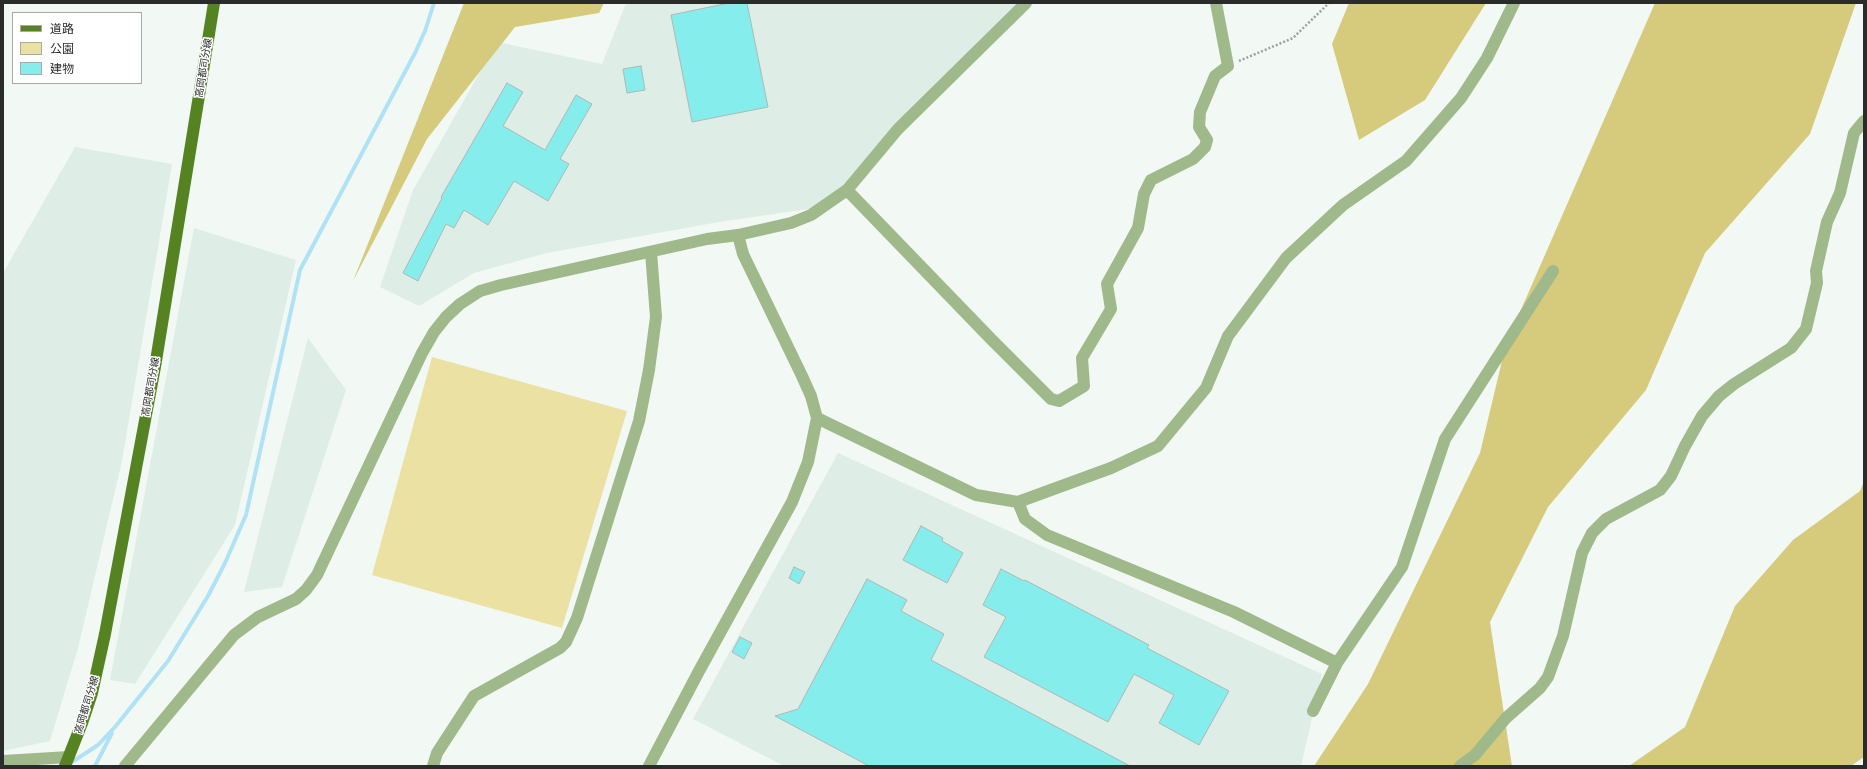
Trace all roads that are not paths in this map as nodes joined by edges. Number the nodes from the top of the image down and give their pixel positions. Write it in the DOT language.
graph roads {
  1 [pos="214,3"];
  2 [pos="1026,3"];
  3 [pos="1216,3"];
  4 [pos="1514,3"];
  5 [pos="1864,121"];
  6 [pos="847,190"];
  7 [pos="738,234"];
  8 [pos="651,252"];
  9 [pos="1553,271"];
  10 [pos="817,418"];
  11 [pos="1018,502"];
  12 [pos="1337,663"];
  13 [pos="1313,711"];
  14 [pos="3,761"];
  15 [pos="67,762"];
  16 [pos="125,766"];
  17 [pos="433,766"];
  18 [pos="649,766"];
  19 [pos="1460,766"];
  1 -- 15 [label="main road, 高岡都司分線"];
  2 -- 6 [label="street"];
  3 -- 6 [label="street"];
  4 -- 11 [label="street"];
  5 -- 19 [label="street"];
  6 -- 7 [label="street"];
  7 -- 8 [label="street"];
  7 -- 10 [label="street"];
  8 -- 16 [label="street"];
  8 -- 17 [label="street"];
  9 -- 12 [label="street"];
  10 -- 11 [label="street"];
  10 -- 18 [label="street"];
  11 -- 12 [label="street"];
  12 -- 13 [label="street"];
  14 -- 15 [label="street"];
}
